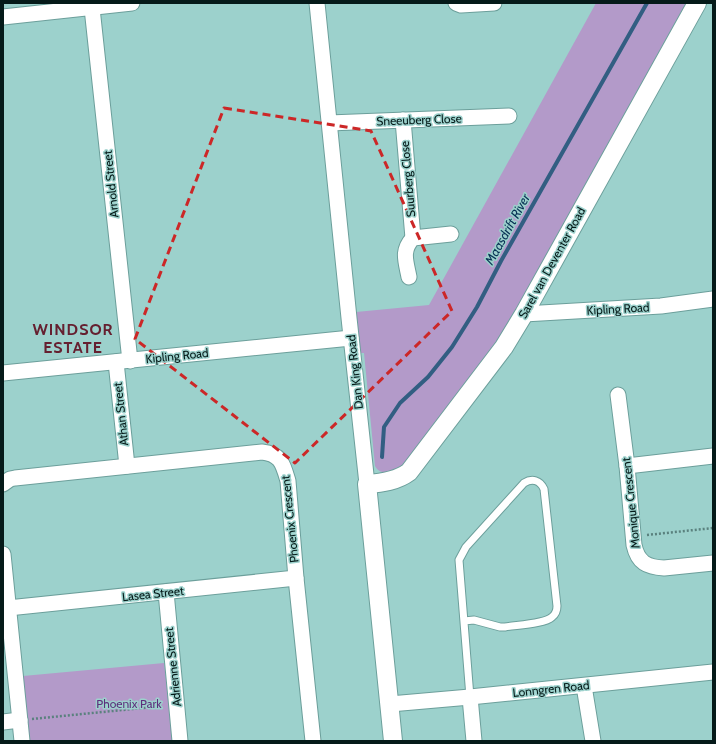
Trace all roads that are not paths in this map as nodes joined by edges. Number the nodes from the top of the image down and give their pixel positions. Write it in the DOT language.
graph roads {
  1 [pos="132,3"];
  2 [pos="317,3"];
  3 [pos="456,3"];
  4 [pos="494,3"];
  5 [pos="697,3"];
  6 [pos="92,8"];
  7 [pos="3,17"];
  8 [pos="509,116"];
  9 [pos="403,120"];
  10 [pos="329,123"];
  11 [pos="451,234"];
  12 [pos="413,238"];
  13 [pos="409,277"];
  14 [pos="713,299"];
  15 [pos="524,314"];
  16 [pos="351,338"];
  17 [pos="123,362"];
  18 [pos="3,373"];
  19 [pos="618,394"];
  20 [pos="713,456"];
  21 [pos="127,466"];
  22 [pos="627,466"];
  23 [pos="3,484"];
  24 [pos="367,484"];
  25 [pos="3,554"];
  26 [pos="713,563"];
  27 [pos="296,578"];
  28 [pos="166,592"];
  29 [pos="8,608"];
  30 [pos="464,621"];
  31 [pos="713,672"];
  32 [pos="584,686"];
  33 [pos="470,697"];
  34 [pos="390,704"];
  35 [pos="20,720"];
  36 [pos="3,722"];
  37 [pos="22,741"];
  38 [pos="180,741"];
  39 [pos="313,741"];
  40 [pos="393,741"];
  41 [pos="474,741"];
  42 [pos="593,741"];
  1 -- 6 [label="street"];
  2 -- 10 [label="street, Dan King Road"];
  3 -- 4 [label="street"];
  5 -- 15 [label="street, Sarel van Deventer Road"];
  6 -- 7 [label="street"];
  6 -- 17 [label="street, Arnold Street"];
  8 -- 9 [label="street, Sneeuberg Close"];
  9 -- 10 [label="street, Sneeuberg Close"];
  9 -- 12 [label="street, Suurberg Close"];
  10 -- 16 [label="street, Dan King Road"];
  11 -- 12 [label="street"];
  12 -- 13 [label="street, Suurberg Close"];
  14 -- 15 [label="street, Kipling Road"];
  15 -- 24 [label="street, Sarel van Deventer Road"];
  16 -- 17 [label="street, Kipling Road"];
  16 -- 24 [label="street, Dan King Road"];
  17 -- 18 [label="street, Kipling Road"];
  17 -- 21 [label="street, Athan Street"];
  19 -- 22 [label="street, Monique Crescent"];
  20 -- 22 [label="street"];
  21 -- 23 [label="street, Phoenix Crescent"];
  21 -- 27 [label="street, Phoenix Crescent"];
  22 -- 26 [label="street, Monique Crescent"];
  24 -- 34 [label="street, Dan King Road"];
  25 -- 29 [label="street"];
  27 -- 28 [label="street, Lasea Street"];
  27 -- 39 [label="street, Phoenix Crescent"];
  28 -- 29 [label="street, Lasea Street"];
  28 -- 38 [label="street, Adrienne Street"];
  29 -- 35 [label="street"];
  30 -- 30 [label="lane"];
  30 -- 33 [label="lane"];
  31 -- 32 [label="street, Lonngren Road"];
  32 -- 33 [label="street, Lonngren Road"];
  32 -- 42 [label="street"];
  33 -- 34 [label="street, Lonngren Road"];
  33 -- 41 [label="street"];
  34 -- 40 [label="street, Dan King Road"];
  35 -- 36 [label="street"];
  35 -- 37 [label="street"];
}
